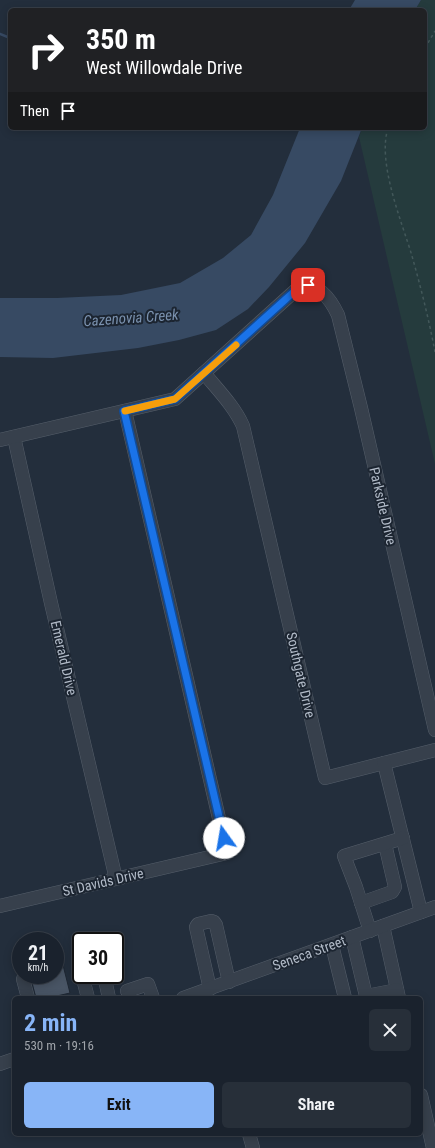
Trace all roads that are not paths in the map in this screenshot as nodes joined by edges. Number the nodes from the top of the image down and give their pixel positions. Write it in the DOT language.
graph roads {
  1 [pos="204,373"];
  2 [pos="124,411"];
  3 [pos="14,437"];
  4 [pos="0,440"];
  5 [pos="435,730"];
  6 [pos="435,750"];
  7 [pos="384,763"];
  8 [pos="403,838"];
  9 [pos="385,844"];
  10 [pos="116,879"];
  11 [pos="361,903"];
  12 [pos="0,906"];
  13 [pos="435,907"];
  14 [pos="421,912"];
  15 [pos="377,928"];
  16 [pos="352,938"];
  17 [pos="332,945"];
  18 [pos="229,982"];
  19 [pos="24,984"];
  20 [pos="84,984"];
  21 [pos="106,984"];
  22 [pos="127,991"];
  23 [pos="214,991"];
  24 [pos="398,994"];
  25 [pos="28,996"];
  26 [pos="88,996"];
  27 [pos="109,996"];
  28 [pos="152,996"];
  29 [pos="192,996"];
  30 [pos="345,996"];
  31 [pos="12,1060"];
  32 [pos="0,1064"];
  33 [pos="423,1103"];
  34 [pos="250,1136"];
  35 [pos="253,1148"];
  36 [pos="433,1148"];
  1 -- 2 [label="street"];
  1 -- 5 [label="street, Parkside Drive"];
  1 -- 7 [label="street, Southgate Drive"];
  2 -- 3 [label="street"];
  2 -- 10 [label="street, St Davids Drive"];
  3 -- 4 [label="street"];
  3 -- 10 [label="street, Emerald Drive"];
  6 -- 7 [label="street"];
  7 -- 8 [label="street"];
  8 -- 9 [label="street"];
  8 -- 14 [label="street"];
  9 -- 11 [label="street"];
  9 -- 11 [label="street"];
  10 -- 12 [label="street, St Davids Drive"];
  11 -- 15 [label="street"];
  13 -- 14 [label="street, Seneca Street"];
  14 -- 15 [label="street, Seneca Street"];
  15 -- 16 [label="street, Seneca Street"];
  15 -- 24 [label="street"];
  16 -- 17 [label="street, Seneca Street"];
  16 -- 24 [label="street"];
  17 -- 18 [label="street, Seneca Street"];
  17 -- 30 [label="street"];
  18 -- 23 [label="street, Seneca Street"];
  18 -- 23 [label="street"];
  19 -- 25 [label="street"];
  20 -- 26 [label="street"];
  21 -- 27 [label="street"];
  22 -- 28 [label="street"];
  23 -- 29 [label="street, Seneca Street"];
  31 -- 32 [label="street"];
  33 -- 36 [label="street"];
  34 -- 35 [label="street"];
}
